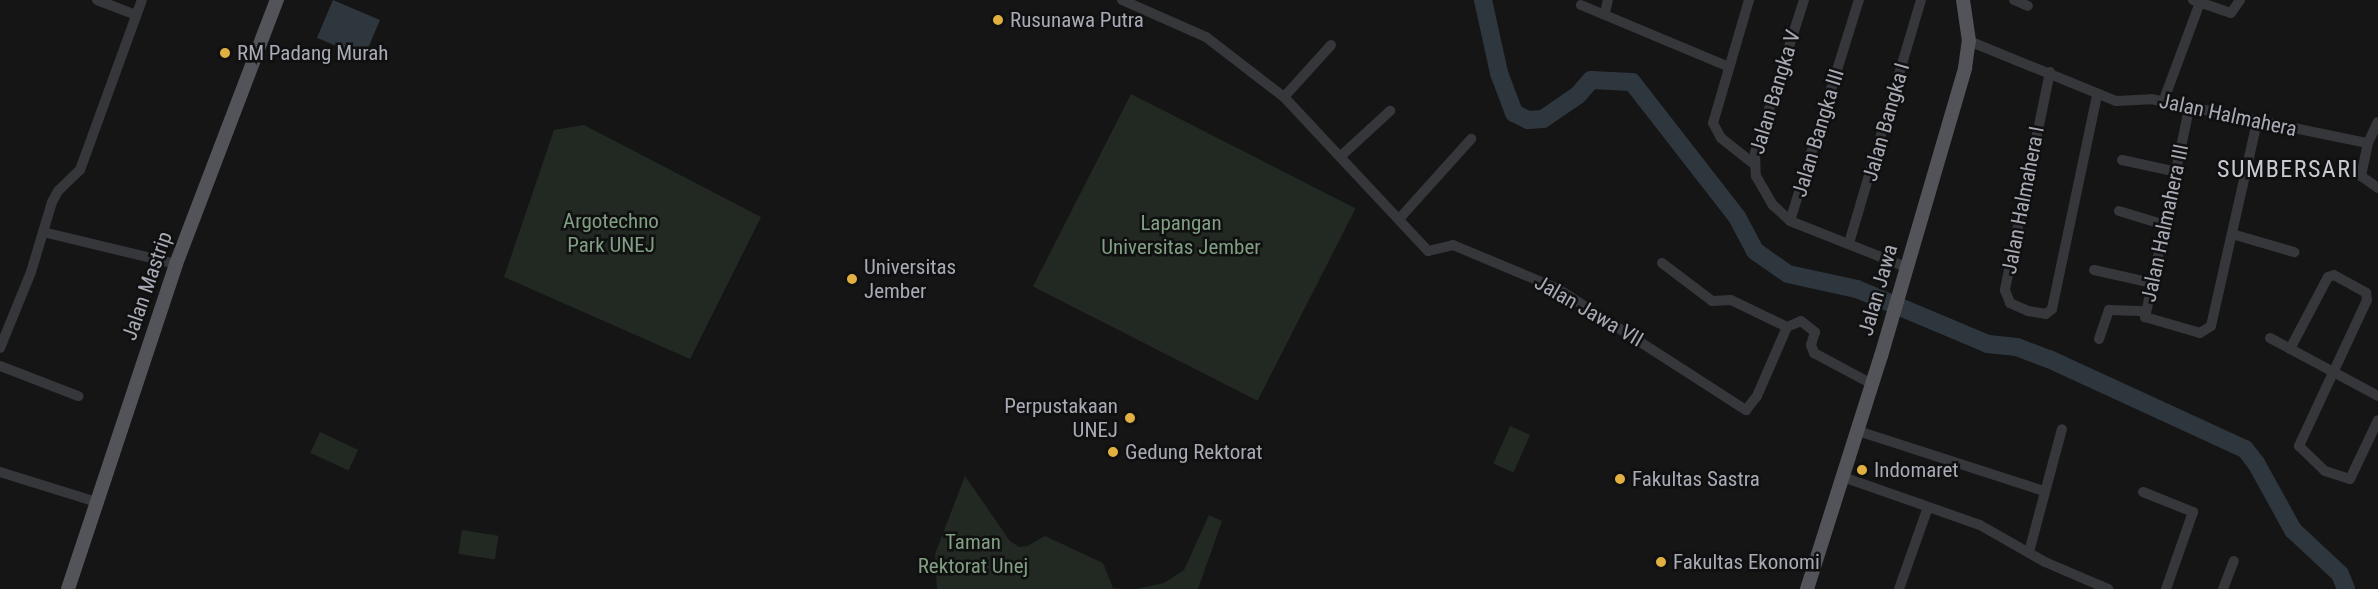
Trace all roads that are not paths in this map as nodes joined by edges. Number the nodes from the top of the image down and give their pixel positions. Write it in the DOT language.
graph roads {
  1 [pos="97,0"];
  2 [pos="142,0"];
  3 [pos="277,0"];
  4 [pos="1122,0"];
  5 [pos="1608,0"];
  6 [pos="1749,0"];
  7 [pos="1804,0"];
  8 [pos="1859,0"];
  9 [pos="1921,0"];
  10 [pos="1963,0"];
  11 [pos="2014,0"];
  12 [pos="2240,0"];
  13 [pos="2198,1"];
  14 [pos="1581,5"];
  15 [pos="2028,6"];
  16 [pos="1605,12"];
  17 [pos="136,15"];
  18 [pos="1969,40"];
  19 [pos="1331,45"];
  20 [pos="1729,67"];
  21 [pos="2050,72"];
  22 [pos="2097,96"];
  23 [pos="1284,97"];
  24 [pos="2163,102"];
  25 [pos="2189,109"];
  26 [pos="1390,111"];
  27 [pos="2257,122"];
  28 [pos="2377,126"];
  29 [pos="1471,139"];
  30 [pos="2368,143"];
  31 [pos="1341,156"];
  32 [pos="2122,160"];
  33 [pos="1754,164"];
  34 [pos="2177,172"];
  35 [pos="1759,185"];
  36 [pos="2378,188"];
  37 [pos="2119,211"];
  38 [pos="1399,219"];
  39 [pos="1790,221"];
  40 [pos="2165,225"];
  41 [pos="44,232"];
  42 [pos="2232,234"];
  43 [pos="1850,243"];
  44 [pos="2294,252"];
  45 [pos="1662,263"];
  46 [pos="176,264"];
  47 [pos="2094,270"];
  48 [pos="1905,272"];
  49 [pos="2152,283"];
  50 [pos="2146,311"];
  51 [pos="1787,327"];
  52 [pos="3,333"];
  53 [pos="2270,338"];
  54 [pos="2098,339"];
  55 [pos="0,348"];
  56 [pos="2290,349"];
  57 [pos="0,366"];
  58 [pos="2331,371"];
  59 [pos="1872,384"];
  60 [pos="78,396"];
  61 [pos="2378,396"];
  62 [pos="2378,420"];
  63 [pos="2062,429"];
  64 [pos="1858,431"];
  65 [pos="0,472"];
  66 [pos="1843,477"];
  67 [pos="2044,491"];
  68 [pos="2143,492"];
  69 [pos="97,502"];
  70 [pos="1928,507"];
  71 [pos="2029,552"];
  72 [pos="2234,561"];
  73 [pos="68,589"];
  74 [pos="1807,589"];
  75 [pos="1899,589"];
  76 [pos="2108,589"];
  77 [pos="2166,589"];
  78 [pos="2223,589"];
  1 -- 17 [label="street"];
  2 -- 17 [label="street"];
  3 -- 46 [label="main road, Jalan Mastrip"];
  4 -- 23 [label="street, Jalan Jawa VII"];
  5 -- 16 [label="street"];
  6 -- 20 [label="street"];
  7 -- 33 [label="street, Jalan Bangka V"];
  8 -- 39 [label="street, Jalan Bangka III"];
  9 -- 43 [label="street, Jalan Bangka I"];
  10 -- 18 [label="main road, Jalan Jawa"];
  11 -- 15 [label="street"];
  12 -- 13 [label="street"];
  13 -- 24 [label="street"];
  14 -- 16 [label="street"];
  16 -- 20 [label="street"];
  17 -- 41 [label="street"];
  18 -- 21 [label="street, Jalan Halmahera"];
  18 -- 48 [label="main road, Jalan Jawa"];
  19 -- 23 [label="street"];
  20 -- 33 [label="street"];
  21 -- 22 [label="street, Jalan Halmahera"];
  21 -- 22 [label="street, Jalan Halmahera I"];
  22 -- 24 [label="street, Jalan Halmahera"];
  23 -- 31 [label="street, Jalan Jawa VII"];
  24 -- 25 [label="street, Jalan Halmahera"];
  25 -- 27 [label="street, Jalan Halmahera"];
  25 -- 34 [label="street, Jalan Halmahera III"];
  26 -- 31 [label="street"];
  27 -- 30 [label="street, Jalan Halmahera"];
  27 -- 42 [label="street"];
  28 -- 30 [label="street"];
  29 -- 38 [label="street"];
  30 -- 36 [label="street"];
  31 -- 38 [label="street, Jalan Jawa VII"];
  32 -- 34 [label="street"];
  33 -- 35 [label="street, Jalan Bangka V"];
  34 -- 40 [label="street, Jalan Halmahera III"];
  35 -- 39 [label="street, Jalan Bangka III"];
  37 -- 40 [label="street"];
  38 -- 51 [label="street, Jalan Jawa VII"];
  39 -- 43 [label="street"];
  40 -- 49 [label="street, Jalan Halmahera III"];
  41 -- 46 [label="street"];
  41 -- 52 [label="street"];
  42 -- 44 [label="street"];
  42 -- 50 [label="street, Jalan Halmahera III"];
  43 -- 48 [label="street"];
  45 -- 51 [label="street"];
  46 -- 69 [label="main road, Jalan Mastrip"];
  47 -- 49 [label="street"];
  48 -- 59 [label="main road, Jalan Jawa"];
  49 -- 50 [label="street, Jalan Halmahera III"];
  50 -- 54 [label="street"];
  51 -- 59 [label="street"];
  52 -- 55 [label="street"];
  53 -- 56 [label="street"];
  56 -- 58 [label="street"];
  56 -- 58 [label="street"];
  57 -- 60 [label="street"];
  58 -- 61 [label="street"];
  58 -- 62 [label="street"];
  59 -- 64 [label="main road, Jalan Jawa"];
  63 -- 67 [label="street"];
  64 -- 66 [label="main road, Jalan Jawa"];
  64 -- 67 [label="street"];
  65 -- 69 [label="street"];
  66 -- 70 [label="street"];
  66 -- 74 [label="main road, Jalan Jawa"];
  67 -- 71 [label="street"];
  68 -- 77 [label="street"];
  69 -- 73 [label="main road, Jalan Mastrip"];
  70 -- 71 [label="street"];
  70 -- 75 [label="street"];
  71 -- 76 [label="street"];
  72 -- 78 [label="street"];
}
